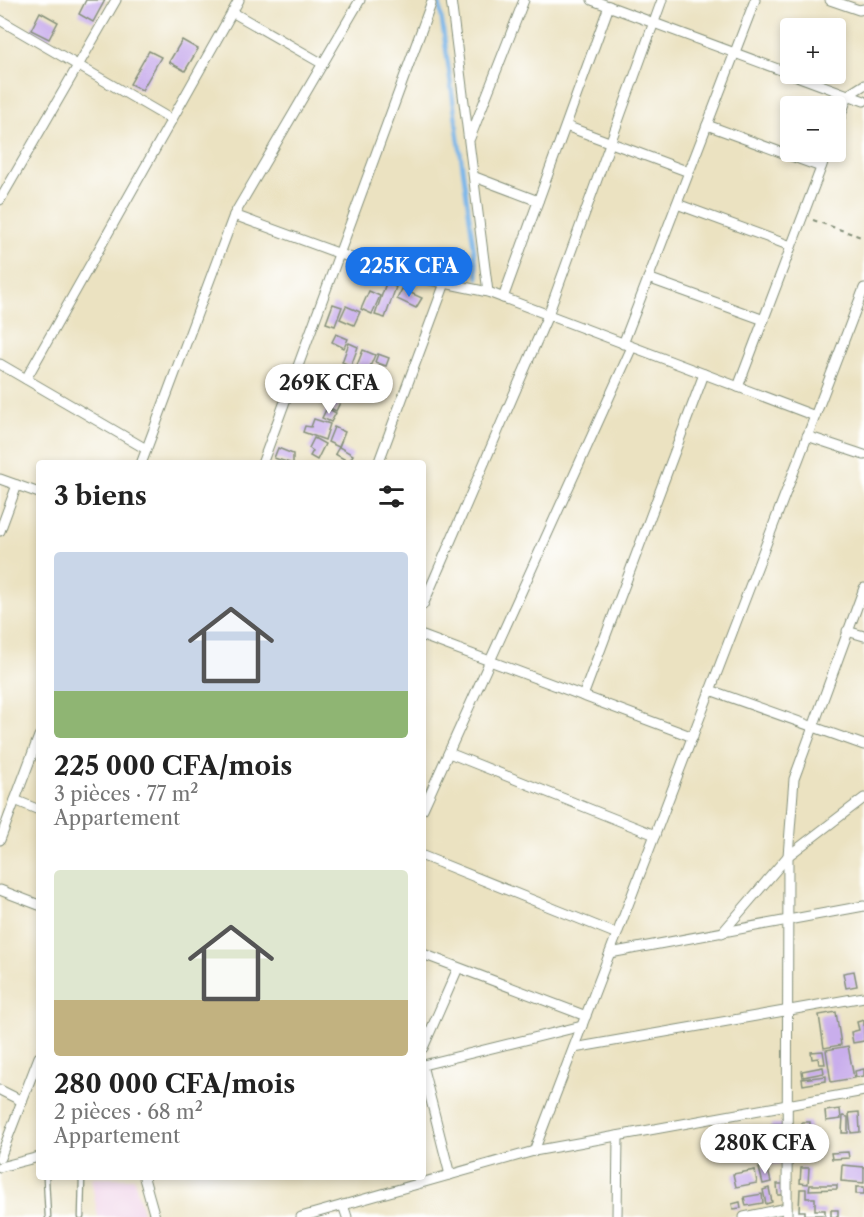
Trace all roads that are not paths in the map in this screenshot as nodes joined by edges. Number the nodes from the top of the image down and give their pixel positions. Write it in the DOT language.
graph roads {
  1 [pos="116,0"];
  2 [pos="239,0"];
  3 [pos="360,0"];
  4 [pos="451,0"];
  5 [pos="524,0"];
  6 [pos="592,0"];
  7 [pos="662,0"];
  8 [pos="755,0"];
  9 [pos="830,0"];
  10 [pos="431,4"];
  11 [pos="609,6"];
  12 [pos="864,9"];
  13 [pos="232,12"];
  14 [pos="0,20"];
  15 [pos="653,23"];
  16 [pos="735,53"];
  17 [pos="323,64"];
  18 [pos="78,65"];
  19 [pos="864,85"];
  20 [pos="848,95"];
  21 [pos="846,101"];
  22 [pos="864,101"];
  23 [pos="172,120"];
  24 [pos="707,125"];
  25 [pos="566,126"];
  26 [pos="470,140"];
  27 [pos="610,143"];
  28 [pos="823,162"];
  29 [pos="821,167"];
  30 [pos="689,172"];
  31 [pos="475,177"];
  32 [pos="0,200"];
  33 [pos="538,201"];
  34 [pos="677,204"];
  35 [pos="234,216"];
  36 [pos="791,246"];
  37 [pos="340,255"];
  38 [pos="648,278"];
  39 [pos="445,283"];
  40 [pos="864,288"];
  41 [pos="488,292"];
  42 [pos="503,298"];
  43 [pos="548,315"];
  44 [pos="764,320"];
  45 [pos="627,345"];
  46 [pos="0,364"];
  47 [pos="704,374"];
  48 [pos="26,379"];
  49 [pos="738,387"];
  50 [pos="815,416"];
  51 [pos="807,436"];
  52 [pos="146,449"];
  53 [pos="864,455"];
  54 [pos="142,460"];
  55 [pos="263,460"];
  56 [pos="379,460"];
  57 [pos="0,479"];
  58 [pos="17,485"];
  59 [pos="36,493"];
  60 [pos="0,531"];
  61 [pos="864,588"];
  62 [pos="426,598"];
  63 [pos="847,631"];
  64 [pos="864,636"];
  65 [pos="426,637"];
  66 [pos="490,661"];
  67 [pos="710,690"];
  68 [pos="583,696"];
  69 [pos="812,727"];
  70 [pos="693,737"];
  71 [pos="36,744"];
  72 [pos="864,745"];
  73 [pos="449,753"];
  74 [pos="864,798"];
  75 [pos="15,801"];
  76 [pos="426,803"];
  77 [pos="36,809"];
  78 [pos="2,829"];
  79 [pos="655,835"];
  80 [pos="0,840"];
  81 [pos="788,856"];
  82 [pos="426,857"];
  83 [pos="0,890"];
  84 [pos="36,904"];
  85 [pos="864,906"];
  86 [pos="788,919"];
  87 [pos="722,933"];
  88 [pos="617,934"];
  89 [pos="610,953"];
  90 [pos="426,955"];
  91 [pos="458,968"];
  92 [pos="864,997"];
  93 [pos="788,1009"];
  94 [pos="584,1021"];
  95 [pos="426,1041"];
  96 [pos="574,1048"];
  97 [pos="36,1065"];
  98 [pos="426,1066"];
  99 [pos="426,1079"];
  100 [pos="0,1090"];
  101 [pos="864,1091"];
  102 [pos="22,1101"];
  103 [pos="787,1104"];
  104 [pos="618,1136"];
  105 [pos="534,1151"];
  106 [pos="0,1158"];
  107 [pos="36,1158"];
  108 [pos="0,1167"];
  109 [pos="450,1175"];
  110 [pos="46,1180"];
  111 [pos="82,1180"];
  112 [pos="145,1180"];
  113 [pos="343,1205"];
  114 [pos="787,1213"];
  115 [pos="48,1217"];
  116 [pos="81,1217"];
  117 [pos="155,1217"];
  118 [pos="301,1217"];
  119 [pos="347,1217"];
  120 [pos="617,1217"];
  121 [pos="744,1217"];
  1 -- 18 [label="street"];
  2 -- 13 [label="street"];
  3 -- 17 [label="street"];
  4 -- 26 [label="street"];
  5 -- 26 [label="street"];
  6 -- 11 [label="street"];
  7 -- 15 [label="street"];
  8 -- 16 [label="street"];
  9 -- 12 [label="street"];
  10 -- 37 [label="street"];
  11 -- 15 [label="street"];
  11 -- 25 [label="street"];
  13 -- 17 [label="street"];
  13 -- 23 [label="street"];
  14 -- 18 [label="street"];
  15 -- 16 [label="street"];
  15 -- 27 [label="street"];
  16 -- 20 [label="street"];
  16 -- 24 [label="street"];
  17 -- 35 [label="street"];
  18 -- 23 [label="street"];
  18 -- 32 [label="street"];
  19 -- 20 [label="street"];
  20 -- 21 [label="street"];
  20 -- 22 [label="street"];
  23 -- 48 [label="street"];
  24 -- 29 [label="street"];
  24 -- 30 [label="street"];
  25 -- 27 [label="street"];
  25 -- 33 [label="street"];
  26 -- 31 [label="street"];
  27 -- 30 [label="street"];
  27 -- 43 [label="street"];
  28 -- 29 [label="street"];
  29 -- 36 [label="street"];
  30 -- 34 [label="street"];
  31 -- 33 [label="street"];
  31 -- 41 [label="street"];
  33 -- 42 [label="street"];
  34 -- 36 [label="street"];
  34 -- 38 [label="street"];
  35 -- 37 [label="street"];
  35 -- 52 [label="street"];
  36 -- 44 [label="street"];
  37 -- 39 [label="street"];
  37 -- 55 [label="street"];
  38 -- 44 [label="street"];
  38 -- 45 [label="street"];
  39 -- 41 [label="street"];
  39 -- 56 [label="street"];
  40 -- 50 [label="street"];
  41 -- 42 [label="street"];
  42 -- 43 [label="street"];
  43 -- 45 [label="street"];
  43 -- 62 [label="street"];
  44 -- 49 [label="street"];
  45 -- 47 [label="street"];
  45 -- 66 [label="street"];
  46 -- 48 [label="street"];
  47 -- 49 [label="street"];
  47 -- 68 [label="street"];
  48 -- 52 [label="street"];
  49 -- 50 [label="street"];
  50 -- 51 [label="street"];
  51 -- 53 [label="street"];
  51 -- 67 [label="street"];
  52 -- 54 [label="street"];
  57 -- 58 [label="street"];
  58 -- 59 [label="street"];
  58 -- 60 [label="street"];
  61 -- 63 [label="street"];
  63 -- 64 [label="street"];
  63 -- 69 [label="street"];
  65 -- 66 [label="street"];
  66 -- 68 [label="street"];
  66 -- 73 [label="street"];
  67 -- 69 [label="street"];
  67 -- 70 [label="street"];
  68 -- 70 [label="street"];
  69 -- 72 [label="street"];
  69 -- 81 [label="street"];
  70 -- 79 [label="street"];
  71 -- 75 [label="street"];
  73 -- 76 [label="street"];
  73 -- 79 [label="street"];
  74 -- 81 [label="street"];
  75 -- 77 [label="street"];
  75 -- 78 [label="street"];
  78 -- 80 [label="street"];
  79 -- 88 [label="street"];
  81 -- 86 [label="street"];
  81 -- 87 [label="street"];
  82 -- 88 [label="street"];
  83 -- 84 [label="street"];
  85 -- 86 [label="street"];
  86 -- 87 [label="street"];
  86 -- 93 [label="street"];
  87 -- 89 [label="street"];
  88 -- 89 [label="street"];
  89 -- 94 [label="street"];
  90 -- 91 [label="street"];
  91 -- 94 [label="street"];
  91 -- 95 [label="street"];
  92 -- 93 [label="street"];
  93 -- 96 [label="street"];
  93 -- 103 [label="street"];
  94 -- 96 [label="street"];
  94 -- 98 [label="street"];
  96 -- 105 [label="street"];
  97 -- 102 [label="street"];
  99 -- 109 [label="street"];
  100 -- 102 [label="street"];
  101 -- 103 [label="street"];
  102 -- 106 [label="street"];
  103 -- 104 [label="street"];
  103 -- 114 [label="street"];
  104 -- 105 [label="street"];
  104 -- 120 [label="street"];
  105 -- 109 [label="street"];
  107 -- 108 [label="street"];
  109 -- 113 [label="street"];
  110 -- 115 [label="lane"];
  111 -- 116 [label="lane"];
  112 -- 117 [label="street"];
  113 -- 118 [label="street"];
  113 -- 119 [label="street"];
  114 -- 121 [label="street"];
}
